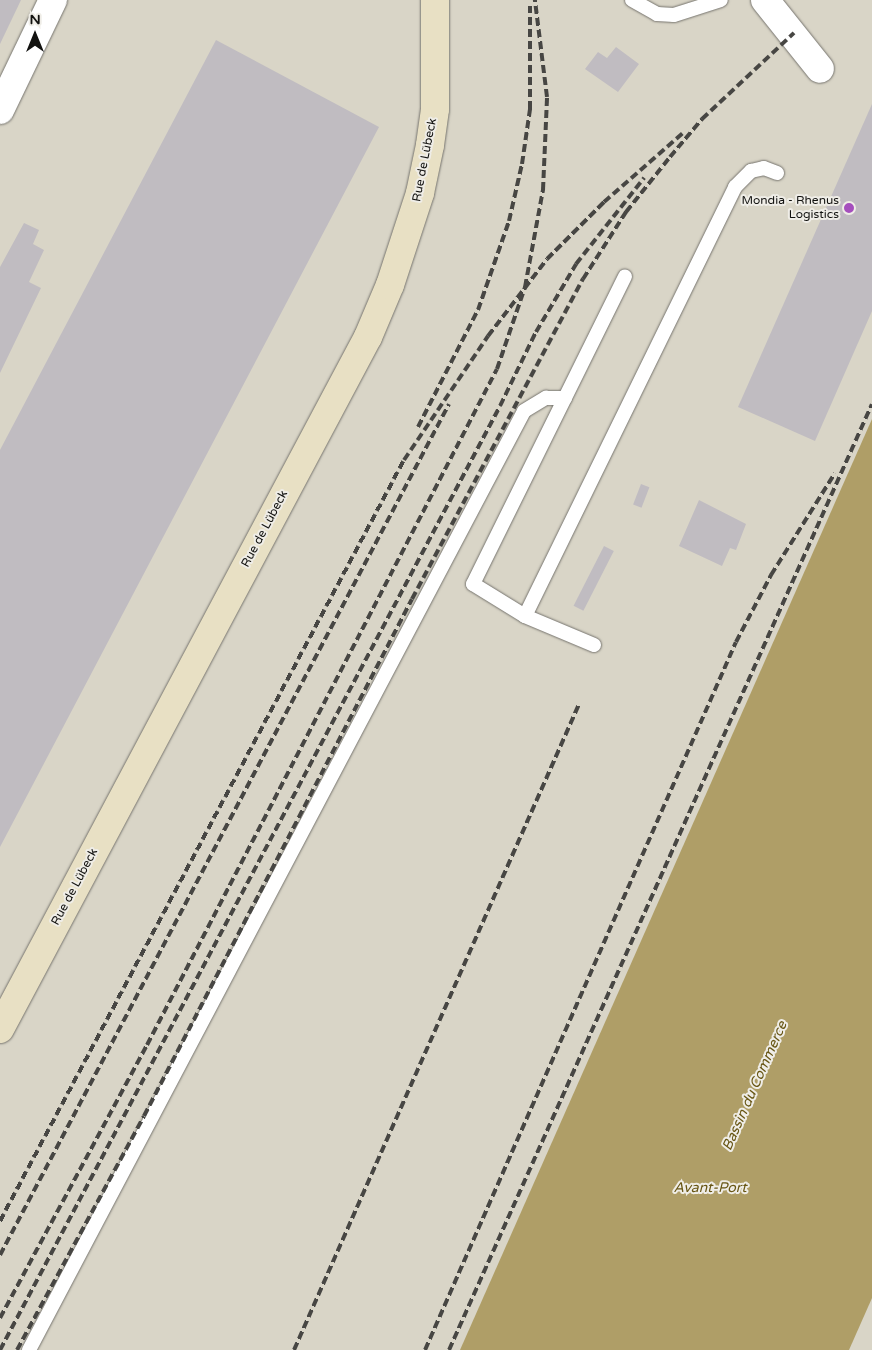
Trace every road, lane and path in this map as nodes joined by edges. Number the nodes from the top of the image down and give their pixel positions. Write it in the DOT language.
graph roads {
  1 [pos="53,0"];
  2 [pos="435,0"];
  3 [pos="632,0"];
  4 [pos="720,0"];
  5 [pos="765,0"];
  6 [pos="693,4"];
  7 [pos="820,68"];
  8 [pos="0,110"];
  9 [pos="777,173"];
  10 [pos="625,276"];
  11 [pos="565,398"];
  12 [pos="525,616"];
  13 [pos="594,645"];
  14 [pos="0,1029"];
  15 [pos="30,1350"];
  1 -- 8 [label="street"];
  2 -- 14 [label="main road, Rue de Lübeck"];
  3 -- 6 [label="lane"];
  4 -- 6 [label="lane"];
  5 -- 7 [label="street"];
  9 -- 12 [label="lane"];
  10 -- 11 [label="lane"];
  11 -- 12 [label="lane"];
  11 -- 15 [label="lane"];
  12 -- 13 [label="lane"];
}
